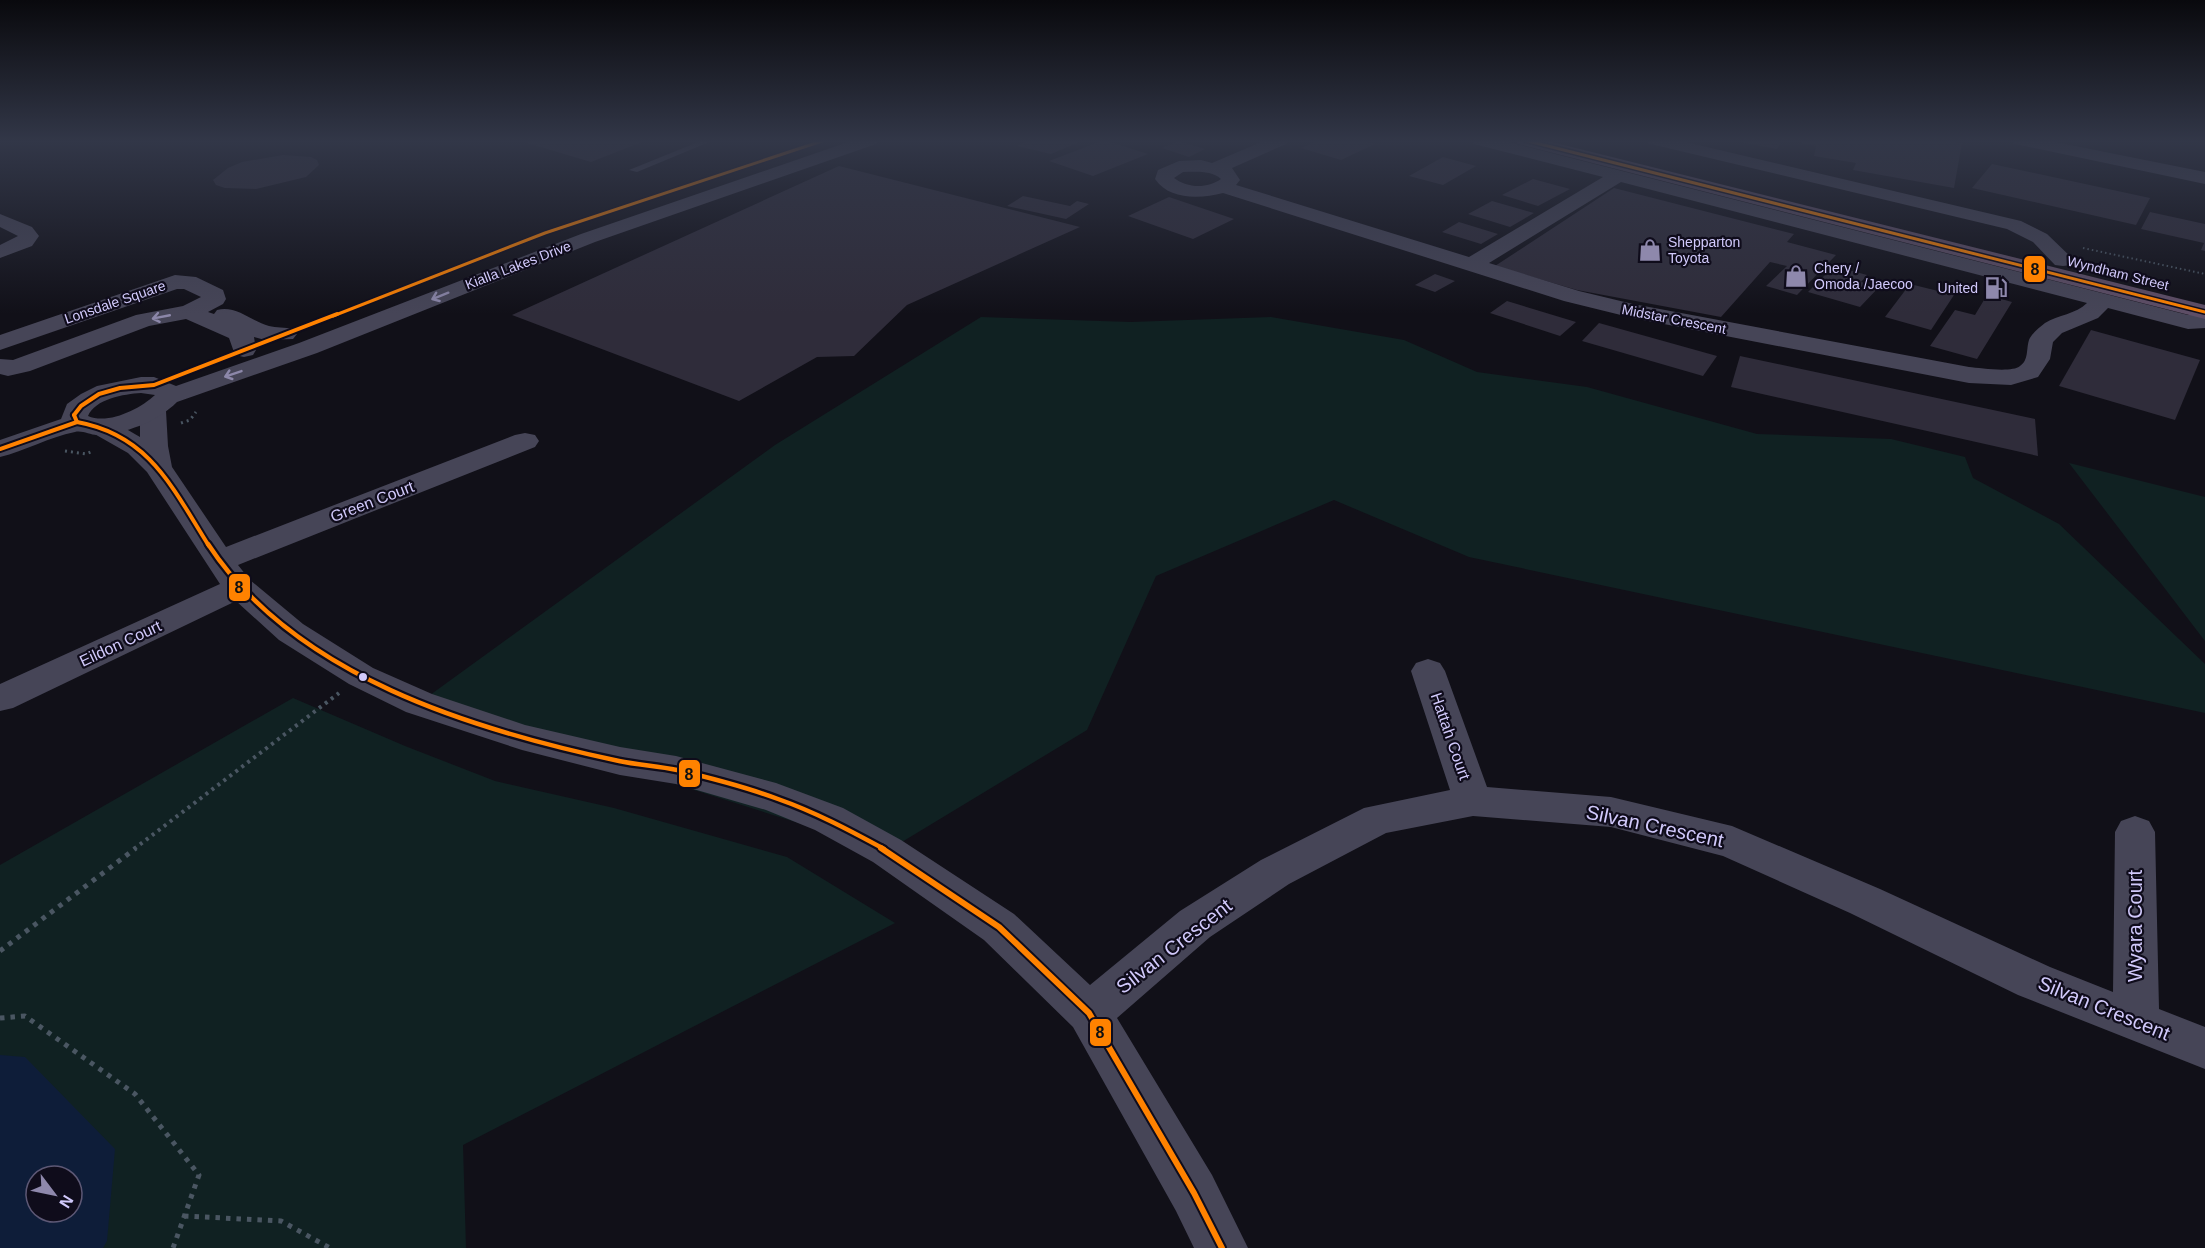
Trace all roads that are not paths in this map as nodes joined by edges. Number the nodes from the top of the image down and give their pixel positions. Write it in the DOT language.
graph roads {
  1 [pos="650,198"];
  2 [pos="702,198"];
  3 [pos="1281,198"];
  4 [pos="1581,198"];
  5 [pos="1705,198"];
  6 [pos="1709,198"];
  7 [pos="1752,198"];
  8 [pos="1814,198"];
  9 [pos="1901,198"];
  10 [pos="1712,200"];
  11 [pos="0,220"];
  12 [pos="0,252"];
  13 [pos="2066,260"];
  14 [pos="1471,265"];
  15 [pos="2127,271"];
  16 [pos="2205,295"];
  17 [pos="2103,300"];
  18 [pos="196,309"];
  19 [pos="2201,320"];
  20 [pos="285,334"];
  21 [pos="0,343"];
  22 [pos="308,348"];
  23 [pos="244,350"];
  24 [pos="0,366"];
  25 [pos="158,397"];
  26 [pos="84,419"];
  27 [pos="0,425"];
  28 [pos="525,441"];
  29 [pos="0,449"];
  30 [pos="158,466"];
  31 [pos="229,574"];
  32 [pos="1428,671"];
  33 [pos="0,699"];
  34 [pos="1473,801"];
  35 [pos="2135,832"];
  36 [pos="1089,1013"];
  37 [pos="2136,1021"];
  38 [pos="2205,1048"];
  39 [pos="1222,1248"];
  1 -- 20 [label="street, Kialla Lakes Drive"];
  2 -- 22 [label="street, Kialla Lakes Drive, one-way"];
  3 -- 14 [label="street, Midstar Crescent"];
  4 -- 14 [label="street"];
  5 -- 10 [label="street"];
  6 -- 10 [label="lane"];
  7 -- 19 [label="highway, Wyndham Street"];
  8 -- 13 [label="highway, Wyndham Street"];
  9 -- 13 [label="street"];
  10 -- 17 [label="street"];
  11 -- 12 [label="street"];
  13 -- 15 [label="highway"];
  13 -- 16 [label="highway, Wyndham Street"];
  14 -- 17 [label="street, Midstar Crescent"];
  17 -- 19 [label="street"];
  18 -- 20 [label="street"];
  18 -- 21 [label="street, Lonsdale Square"];
  18 -- 23 [label="street"];
  18 -- 24 [label="street, Lonsdale Square, one-way"];
  20 -- 22 [label="street"];
  20 -- 23 [label="street, Kialla Lakes Drive"];
  22 -- 23 [label="street"];
  22 -- 25 [label="street, Kialla Lakes Drive, one-way"];
  23 -- 25 [label="street, Kialla Lakes Drive"];
  25 -- 26 [label="street"];
  25 -- 30 [label="street"];
  26 -- 27 [label="street"];
  26 -- 29 [label="street"];
  26 -- 30 [label="street"];
  28 -- 31 [label="street, Green Court"];
  30 -- 31 [label="street"];
  31 -- 33 [label="street, Eildon Court"];
  31 -- 36 [label="street"];
  32 -- 34 [label="street, Hattah Court"];
  34 -- 36 [label="street, Silvan Crescent"];
  34 -- 37 [label="street, Silvan Crescent"];
  35 -- 37 [label="street, Wyara Court"];
  36 -- 39 [label="street"];
  37 -- 38 [label="street, Silvan Crescent"];
}
